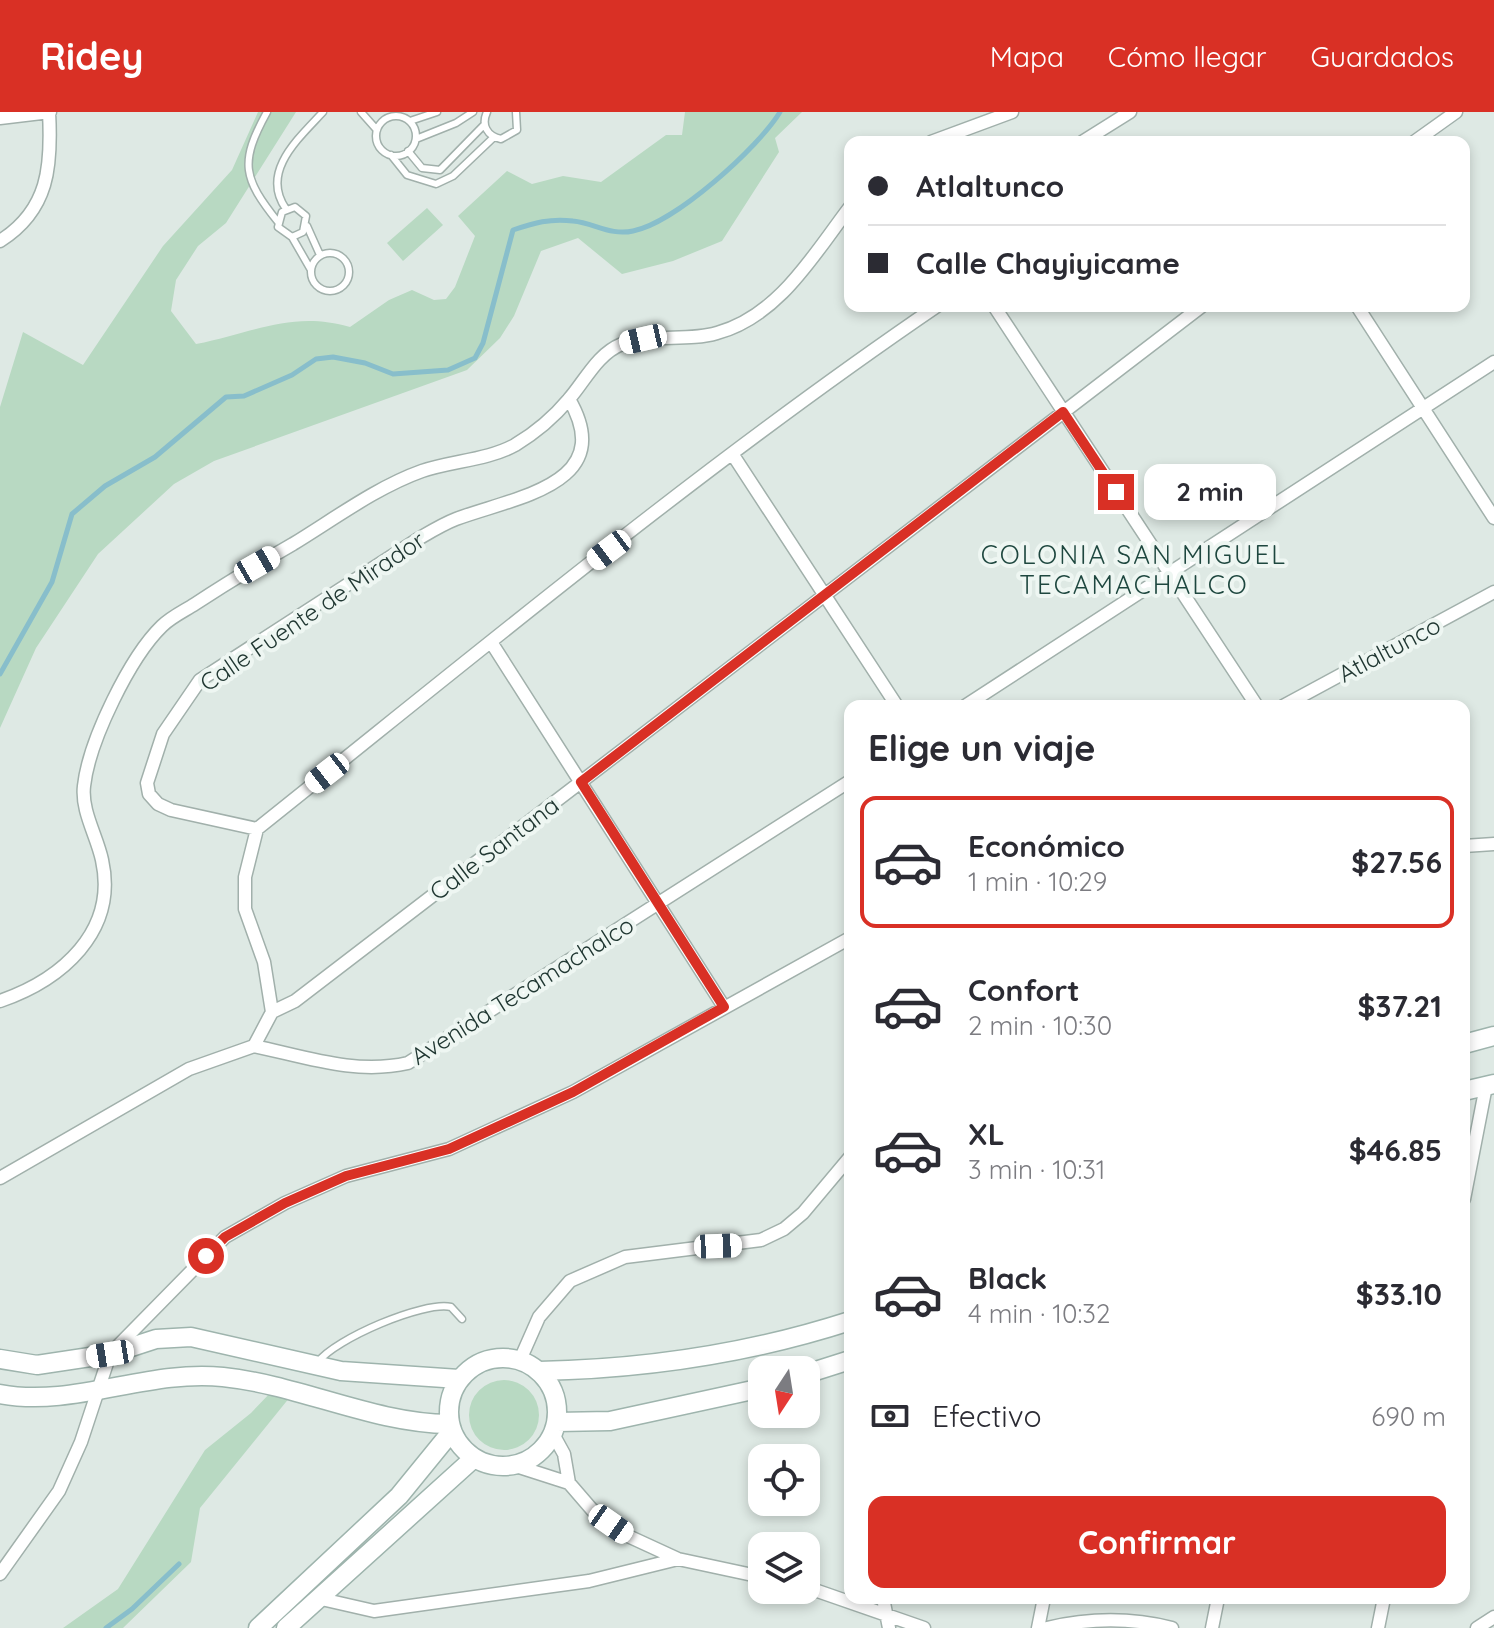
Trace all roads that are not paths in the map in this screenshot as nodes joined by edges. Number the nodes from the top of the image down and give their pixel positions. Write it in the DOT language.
graph roads {
  1 [pos="50,112"];
  2 [pos="267,112"];
  3 [pos="323,112"];
  4 [pos="361,112"];
  5 [pos="437,112"];
  6 [pos="473,112"];
  7 [pos="487,112"];
  8 [pos="516,112"];
  9 [pos="1012,112"];
  10 [pos="1130,112"];
  11 [pos="1456,112"];
  12 [pos="390,114"];
  13 [pos="0,118"];
  14 [pos="410,121"];
  15 [pos="484,125"];
  16 [pos="377,130"];
  17 [pos="947,136"];
  18 [pos="1092,136"];
  19 [pos="1422,136"];
  20 [pos="494,137"];
  21 [pos="416,139"];
  22 [pos="408,151"];
  23 [pos="391,155"];
  24 [pos="286,209"];
  25 [pos="844,215"];
  26 [pos="278,222"];
  27 [pos="307,225"];
  28 [pos="292,237"];
  29 [pos="0,241"];
  30 [pos="320,255"];
  31 [pos="311,270"];
  32 [pos="928,312"];
  33 [pos="998,312"];
  34 [pos="1194,312"];
  35 [pos="1361,312"];
  36 [pos="1494,362"];
  37 [pos="569,399"];
  38 [pos="1423,407"];
  39 [pos="1063,412"];
  40 [pos="733,455"];
  41 [pos="1494,518"];
  42 [pos="1169,572"];
  43 [pos="1494,592"];
  44 [pos="824,596"];
  45 [pos="491,642"];
  46 [pos="893,700"];
  47 [pos="974,700"];
  48 [pos="1253,700"];
  49 [pos="1294,700"];
  50 [pos="581,782"];
  51 [pos="844,785"];
  52 [pos="257,829"];
  53 [pos="1494,844"];
  54 [pos="1470,846"];
  55 [pos="659,905"];
  56 [pos="844,941"];
  57 [pos="0,1001"];
  58 [pos="724,1007"];
  59 [pos="272,1012"];
  60 [pos="1494,1036"];
  61 [pos="1470,1042"];
  62 [pos="254,1046"];
  63 [pos="1490,1085"];
  64 [pos="1470,1090"];
  65 [pos="844,1164"];
  66 [pos="1470,1173"];
  67 [pos="0,1178"];
  68 [pos="462,1319"];
  69 [pos="844,1323"];
  70 [pos="110,1354"];
  71 [pos="0,1359"];
  72 [pos="69,1360"];
  73 [pos="520,1360"];
  74 [pos="844,1362"];
  75 [pos="315,1366"];
  76 [pos="820,1370"];
  77 [pos="539,1371"];
  78 [pos="459,1379"];
  79 [pos="95,1390"];
  80 [pos="748,1391"];
  81 [pos="0,1394"];
  82 [pos="450,1428"];
  83 [pos="555,1428"];
  84 [pos="474,1458"];
  85 [pos="513,1465"];
  86 [pos="569,1483"];
  87 [pos="678,1559"];
  88 [pos="0,1574"];
  89 [pos="748,1574"];
  90 [pos="820,1593"];
  91 [pos="317,1598"];
  92 [pos="844,1603"];
  93 [pos="848,1604"];
  94 [pos="1043,1604"];
  95 [pos="1217,1604"];
  96 [pos="1383,1604"];
  97 [pos="1494,1617"];
  98 [pos="889,1621"];
  99 [pos="258,1628"];
  100 [pos="286,1628"];
  101 [pos="924,1628"];
  102 [pos="1038,1628"];
  103 [pos="1047,1628"];
  104 [pos="1172,1628"];
  105 [pos="1212,1628"];
  106 [pos="1378,1628"];
  107 [pos="1477,1628"];
  1 -- 13 [label="street"];
  1 -- 29 [label="street"];
  2 -- 26 [label="lane"];
  3 -- 24 [label="lane"];
  4 -- 16 [label="lane"];
  5 -- 14 [label="lane"];
  6 -- 21 [label="lane"];
  7 -- 15 [label="lane"];
  8 -- 20 [label="lane"];
  9 -- 17 [label="street"];
  10 -- 18 [label="street"];
  11 -- 19 [label="street"];
  12 -- 14 [label="lane"];
  12 -- 16 [label="lane"];
  14 -- 21 [label="lane"];
  15 -- 20 [label="lane"];
  15 -- 22 [label="lane"];
  16 -- 23 [label="lane"];
  20 -- 23 [label="lane"];
  21 -- 22 [label="lane"];
  22 -- 23 [label="lane"];
  24 -- 26 [label="lane"];
  24 -- 27 [label="lane"];
  25 -- 37 [label="street"];
  26 -- 28 [label="lane"];
  27 -- 28 [label="lane"];
  27 -- 30 [label="lane"];
  28 -- 31 [label="lane"];
  30 -- 31 [label="lane"];
  30 -- 31 [label="lane"];
  32 -- 40 [label="street"];
  33 -- 39 [label="street"];
  34 -- 39 [label="street, Calle Santana"];
  35 -- 38 [label="street"];
  36 -- 38 [label="street"];
  37 -- 52 [label="street, Calle Fuente de Mirador"];
  37 -- 57 [label="street"];
  38 -- 41 [label="street"];
  38 -- 42 [label="street"];
  39 -- 42 [label="street"];
  39 -- 44 [label="street, Calle Santana"];
  40 -- 44 [label="street"];
  40 -- 45 [label="street"];
  42 -- 47 [label="street"];
  42 -- 48 [label="street"];
  43 -- 49 [label="street, Atlaltunco"];
  44 -- 46 [label="street"];
  44 -- 50 [label="street, Calle Santana"];
  45 -- 50 [label="street"];
  45 -- 52 [label="street"];
  50 -- 55 [label="street"];
  50 -- 59 [label="street, Calle Santana"];
  51 -- 55 [label="street, Avenida Tecamachalco"];
  52 -- 59 [label="street"];
  53 -- 54 [label="street"];
  55 -- 58 [label="street"];
  55 -- 62 [label="street, Avenida Tecamachalco"];
  56 -- 58 [label="street"];
  58 -- 70 [label="street"];
  59 -- 62 [label="street"];
  60 -- 61 [label="main road"];
  62 -- 67 [label="street"];
  63 -- 64 [label="main road"];
  63 -- 66 [label="street"];
  65 -- 73 [label="street"];
  68 -- 75 [label="lane"];
  69 -- 77 [label="main road"];
  70 -- 72 [label="main road"];
  70 -- 75 [label="main road"];
  70 -- 79 [label="street"];
  71 -- 72 [label="main road"];
  72 -- 79 [label="main road"];
  73 -- 77 [label="main road"];
  73 -- 78 [label="main road"];
  74 -- 76 [label="main road"];
  75 -- 78 [label="main road"];
  77 -- 83 [label="main road"];
  78 -- 82 [label="main road"];
  79 -- 81 [label="main road"];
  79 -- 82 [label="main road"];
  79 -- 88 [label="street"];
  80 -- 83 [label="main road"];
  82 -- 84 [label="main road"];
  82 -- 99 [label="main road"];
  83 -- 85 [label="main road"];
  83 -- 86 [label="street"];
  84 -- 85 [label="main road"];
  84 -- 91 [label="main road"];
  85 -- 86 [label="street"];
  86 -- 87 [label="street"];
  87 -- 89 [label="street"];
  87 -- 91 [label="street"];
  90 -- 92 [label="street"];
  91 -- 100 [label="main road"];
  93 -- 98 [label="street"];
  94 -- 102 [label="street"];
  95 -- 105 [label="street"];
  96 -- 106 [label="street"];
  97 -- 107 [label="street"];
  98 -- 101 [label="street"];
  103 -- 104 [label="street"];
}
